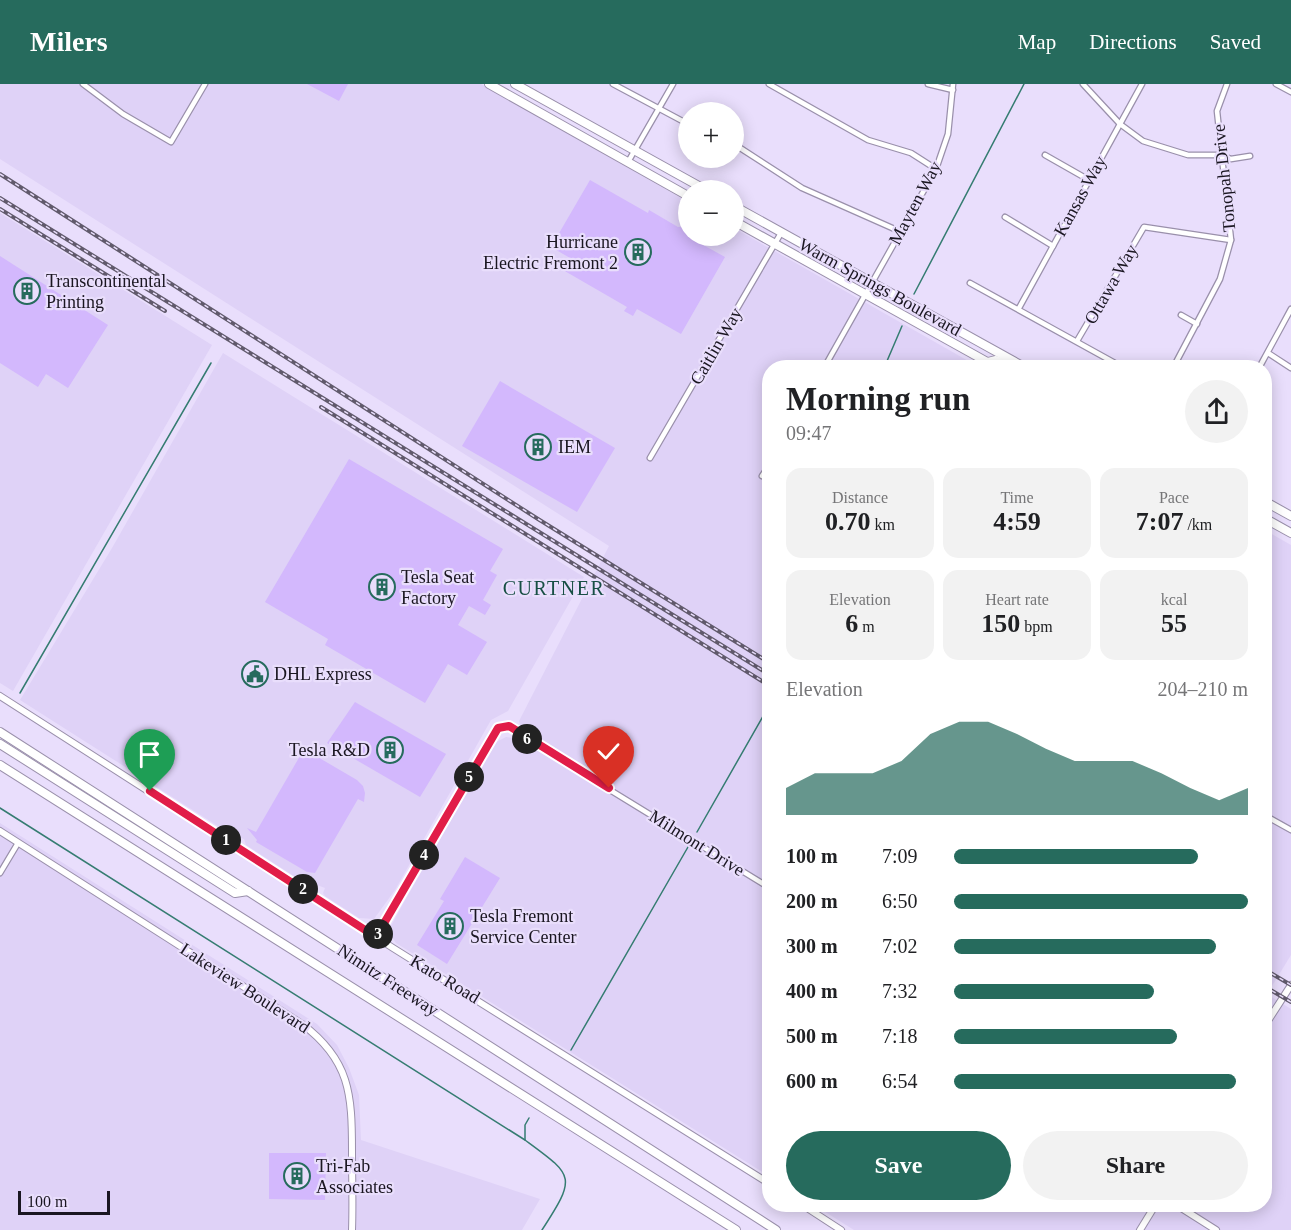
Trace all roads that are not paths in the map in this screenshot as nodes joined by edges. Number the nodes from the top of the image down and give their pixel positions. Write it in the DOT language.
graph roads {
  1 [pos="83,84"];
  2 [pos="205,84"];
  3 [pos="489,84"];
  4 [pos="515,84"];
  5 [pos="614,84"];
  6 [pos="673,84"];
  7 [pos="769,84"];
  8 [pos="928,84"];
  9 [pos="1083,84"];
  10 [pos="1142,84"];
  11 [pos="1227,84"];
  12 [pos="1276,84"];
  13 [pos="953,87"];
  14 [pos="1291,92"];
  15 [pos="659,109"];
  16 [pos="678,119"];
  17 [pos="1120,124"];
  18 [pos="635,150"];
  19 [pos="744,150"];
  20 [pos="1045,155"];
  21 [pos="1221,155"];
  22 [pos="1250,156"];
  23 [pos="628,162"];
  24 [pos="936,169"];
  25 [pos="688,180"];
  26 [pos="1089,180"];
  27 [pos="678,190"];
  28 [pos="744,212"];
  29 [pos="1005,217"];
  30 [pos="744,227"];
  31 [pos="899,231"];
  32 [pos="781,233"];
  33 [pos="1231,240"];
  34 [pos="775,244"];
  35 [pos="1053,246"];
  36 [pos="970,283"];
  37 [pos="872,284"];
  38 [pos="866,295"];
  39 [pos="1019,308"];
  40 [pos="1291,309"];
  41 [pos="1181,315"];
  42 [pos="1197,324"];
  43 [pos="1077,341"];
  44 [pos="1268,352"];
  45 [pos="829,360"];
  46 [pos="984,360"];
  47 [pos="1011,360"];
  48 [pos="1110,360"];
  49 [pos="1177,360"];
  50 [pos="1264,360"];
  51 [pos="1291,368"];
  52 [pos="650,459"];
  53 [pos="1272,505"];
  54 [pos="1291,516"];
  55 [pos="1272,522"];
  56 [pos="1291,533"];
  57 [pos="0,696"];
  58 [pos="0,732"];
  59 [pos="0,744"];
  60 [pos="0,765"];
  61 [pos="1272,819"];
  62 [pos="1291,830"];
  63 [pos="0,831"];
  64 [pos="18,843"];
  65 [pos="0,873"];
  66 [pos="762,883"];
  67 [pos="248,891"];
  68 [pos="376,937"];
  69 [pos="1291,985"];
  70 [pos="1272,1015"];
  71 [pos="762,1179"];
  72 [pos="813,1212"];
  73 [pos="1150,1212"];
  74 [pos="1187,1212"];
  75 [pos="352,1230"];
  76 [pos="736,1230"];
  77 [pos="776,1230"];
  78 [pos="841,1230"];
  79 [pos="1140,1230"];
  80 [pos="1216,1230"];
  1 -- 2 [label="street"];
  3 -- 23 [label="main road"];
  4 -- 18 [label="main road"];
  5 -- 15 [label="street"];
  6 -- 15 [label="street"];
  7 -- 24 [label="street"];
  8 -- 13 [label="street"];
  9 -- 17 [label="street"];
  10 -- 17 [label="street, Kansas Way"];
  11 -- 21 [label="street, Tonopah Drive"];
  12 -- 14 [label="street"];
  13 -- 24 [label="street, Mayten Way"];
  15 -- 16 [label="street"];
  15 -- 18 [label="street"];
  17 -- 21 [label="street"];
  17 -- 26 [label="street, Kansas Way"];
  18 -- 23 [label="street"];
  18 -- 25 [label="main road"];
  19 -- 31 [label="street"];
  20 -- 26 [label="street"];
  21 -- 22 [label="street"];
  21 -- 33 [label="street, Tonopah Drive"];
  23 -- 27 [label="main road"];
  24 -- 31 [label="street, Mayten Way"];
  26 -- 35 [label="street, Kansas Way"];
  28 -- 32 [label="main road, Warm Springs Boulevard"];
  29 -- 35 [label="street"];
  30 -- 34 [label="main road, Warm Springs Boulevard"];
  31 -- 37 [label="street, Mayten Way"];
  32 -- 34 [label="street, Caitlin Way"];
  32 -- 37 [label="main road, Warm Springs Boulevard"];
  33 -- 42 [label="street, Tonopah Drive"];
  33 -- 43 [label="street, Ottawa Way"];
  34 -- 38 [label="main road, Warm Springs Boulevard"];
  34 -- 52 [label="street, Caitlin Way"];
  35 -- 39 [label="street, Kansas Way"];
  36 -- 39 [label="street"];
  37 -- 38 [label="street, Mayten Way"];
  37 -- 47 [label="main road, Warm Springs Boulevard"];
  38 -- 45 [label="street, Mayten Way"];
  38 -- 46 [label="main road, Warm Springs Boulevard"];
  39 -- 43 [label="street"];
  40 -- 44 [label="street"];
  41 -- 42 [label="street"];
  42 -- 49 [label="street, Tonopah Drive"];
  43 -- 48 [label="street"];
  44 -- 50 [label="street"];
  44 -- 51 [label="street"];
  53 -- 54 [label="main road"];
  55 -- 56 [label="main road"];
  57 -- 68 [label="street, Kato Road"];
  58 -- 67 [label="highway, Nimitz Freeway"];
  59 -- 67 [label="highway"];
  60 -- 76 [label="highway, Nimitz Freeway"];
  61 -- 62 [label="street"];
  63 -- 64 [label="street, Lakeview Boulevard"];
  64 -- 65 [label="street"];
  64 -- 75 [label="street, Lakeview Boulevard"];
  66 -- 68 [label="street, Milmont Drive"];
  67 -- 77 [label="highway, Nimitz Freeway"];
  68 -- 71 [label="street, Kato Road"];
  69 -- 70 [label="street"];
  72 -- 78 [label="street"];
  73 -- 79 [label="street"];
  74 -- 80 [label="street"];
}
